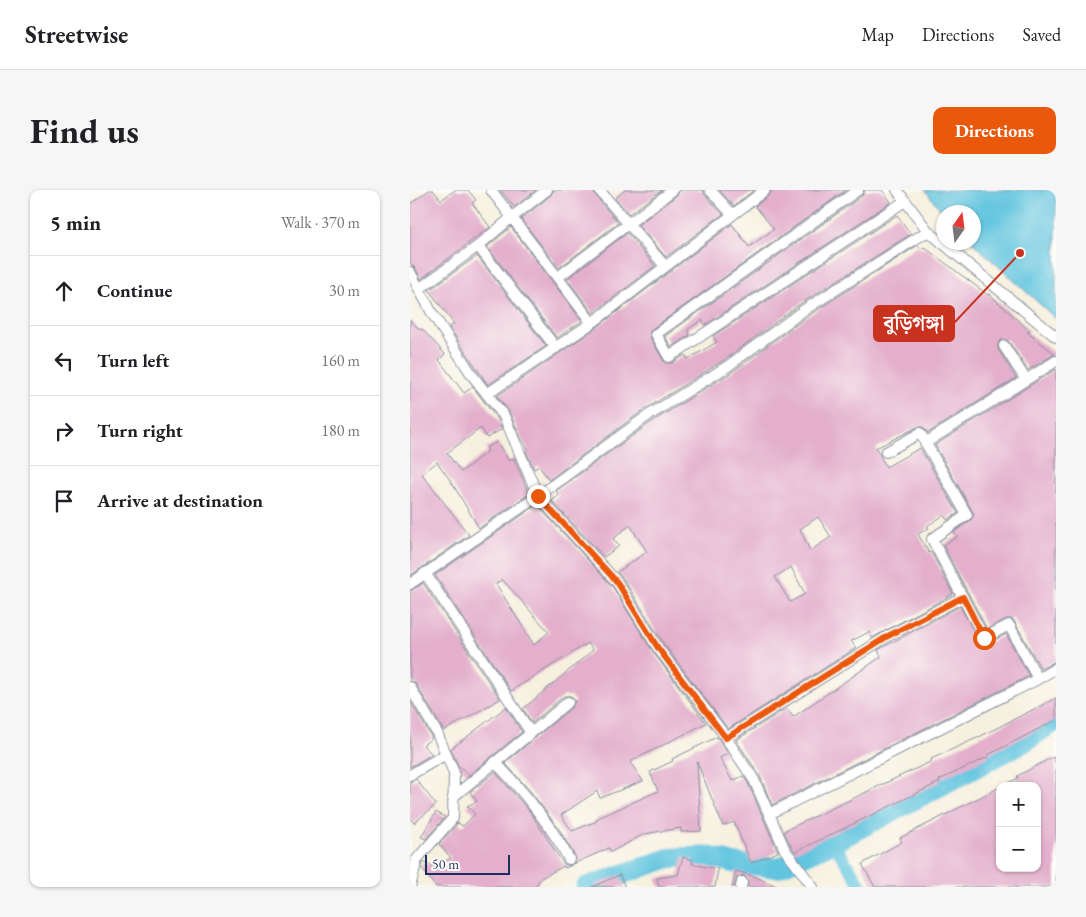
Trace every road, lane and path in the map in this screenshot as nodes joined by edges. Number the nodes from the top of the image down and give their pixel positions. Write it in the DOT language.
graph roads {
  1 [pos="491,190"];
  2 [pos="547,190"];
  3 [pos="599,190"];
  4 [pos="673,190"];
  5 [pos="710,190"];
  6 [pos="765,190"];
  7 [pos="858,190"];
  8 [pos="897,190"];
  9 [pos="904,201"];
  10 [pos="732,214"];
  11 [pos="510,218"];
  12 [pos="628,224"];
  13 [pos="928,231"];
  14 [pos="478,246"];
  15 [pos="665,266"];
  16 [pos="410,272"];
  17 [pos="558,277"];
  18 [pos="419,289"];
  19 [pos="592,323"];
  20 [pos="1056,337"];
  21 [pos="1004,346"];
  22 [pos="556,348"];
  23 [pos="1056,361"];
  24 [pos="1026,380"];
  25 [pos="487,394"];
  26 [pos="925,443"];
  27 [pos="886,452"];
  28 [pos="538,496"];
  29 [pos="425,573"];
  30 [pos="410,584"];
  31 [pos="963,597"];
  32 [pos="1056,668"];
  33 [pos="1038,679"];
  34 [pos="410,687"];
  35 [pos="568,702"];
  36 [pos="530,733"];
  37 [pos="726,738"];
  38 [pos="446,754"];
  39 [pos="495,762"];
  40 [pos="410,775"];
  41 [pos="453,797"];
  42 [pos="769,814"];
  43 [pos="569,859"];
  44 [pos="410,887"];
  45 [pos="813,887"];
  1 -- 11 [label="street"];
  2 -- 11 [label="street"];
  3 -- 12 [label="street"];
  4 -- 12 [label="street"];
  5 -- 10 [label="street"];
  6 -- 10 [label="street"];
  7 -- 9 [label="street"];
  8 -- 9 [label="street"];
  9 -- 13 [label="street"];
  10 -- 15 [label="street"];
  11 -- 14 [label="street"];
  11 -- 17 [label="street"];
  12 -- 15 [label="street"];
  12 -- 17 [label="street"];
  13 -- 20 [label="street"];
  13 -- 28 [label="street"];
  14 -- 18 [label="street"];
  14 -- 22 [label="street"];
  15 -- 19 [label="street"];
  16 -- 18 [label="street"];
  17 -- 19 [label="street"];
  18 -- 25 [label="street"];
  19 -- 22 [label="street"];
  21 -- 24 [label="street"];
  22 -- 25 [label="street"];
  23 -- 24 [label="street"];
  24 -- 26 [label="street"];
  25 -- 28 [label="street"];
  26 -- 27 [label="street"];
  26 -- 31 [label="street"];
  28 -- 29 [label="street"];
  28 -- 37 [label="street"];
  29 -- 30 [label="street"];
  29 -- 36 [label="street"];
  31 -- 33 [label="street"];
  31 -- 37 [label="street"];
  32 -- 33 [label="street"];
  33 -- 42 [label="street"];
  34 -- 38 [label="street"];
  35 -- 36 [label="street"];
  36 -- 39 [label="street"];
  37 -- 42 [label="street"];
  38 -- 40 [label="street"];
  38 -- 41 [label="street"];
  39 -- 41 [label="street"];
  39 -- 43 [label="street"];
  41 -- 44 [label="street"];
  42 -- 45 [label="street"];
}
